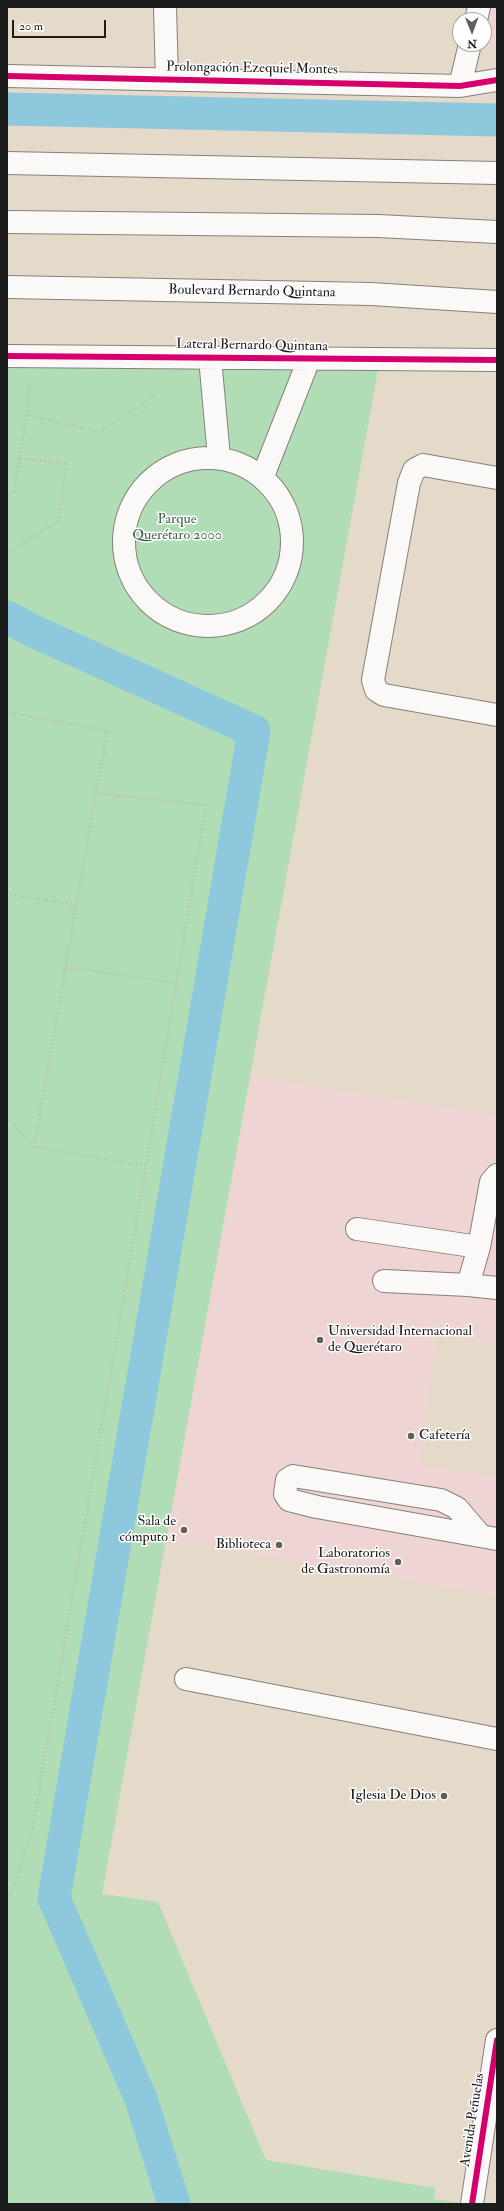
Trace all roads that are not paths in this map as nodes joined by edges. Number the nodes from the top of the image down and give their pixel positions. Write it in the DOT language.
graph roads {
  1 [pos="165,7"];
  2 [pos="468,52"];
  3 [pos="7,76"];
  4 [pos="167,79"];
  5 [pos="497,80"];
  6 [pos="460,86"];
  7 [pos="7,163"];
  8 [pos="497,173"];
  9 [pos="7,222"];
  10 [pos="497,232"];
  11 [pos="7,287"];
  12 [pos="32,288"];
  13 [pos="7,293"];
  14 [pos="497,302"];
  15 [pos="7,356"];
  16 [pos="210,358"];
  17 [pos="309,359"];
  18 [pos="497,360"];
  19 [pos="219,457"];
  20 [pos="263,476"];
  21 [pos="497,478"];
  22 [pos="497,715"];
  23 [pos="497,1174"];
  24 [pos="357,1229"];
  25 [pos="479,1247"];
  26 [pos="384,1281"];
  27 [pos="468,1285"];
  28 [pos="497,1288"];
  29 [pos="489,1537"];
  30 [pos="186,1679"];
  31 [pos="497,1739"];
  32 [pos="497,2040"];
  33 [pos="472,2204"];
  1 -- 4 [label="street"];
  2 -- 6 [label="street"];
  3 -- 4 [label="street, Prolongación Ezequiel Montes"];
  4 -- 6 [label="street, Prolongación Ezequiel Montes"];
  5 -- 6 [label="street, Prolongación Ezequiel Montes"];
  7 -- 8 [label="street"];
  9 -- 10 [label="street"];
  11 -- 12 [label="street, Boulevard Bernardo Quintana"];
  12 -- 13 [label="street"];
  12 -- 14 [label="street, Boulevard Bernardo Quintana"];
  15 -- 16 [label="street, Lateral Bernardo Quintana"];
  16 -- 17 [label="street, Lateral Bernardo Quintana"];
  16 -- 19 [label="street"];
  17 -- 18 [label="street, Lateral Bernardo Quintana"];
  17 -- 20 [label="street"];
  19 -- 20 [label="street"];
  19 -- 20 [label="street"];
  21 -- 22 [label="street"];
  23 -- 25 [label="street"];
  24 -- 25 [label="street"];
  25 -- 27 [label="street"];
  26 -- 27 [label="street"];
  27 -- 28 [label="street"];
  29 -- 29 [label="street"];
  30 -- 31 [label="street"];
  32 -- 33 [label="street, Avenida Peñuelas"];
}
